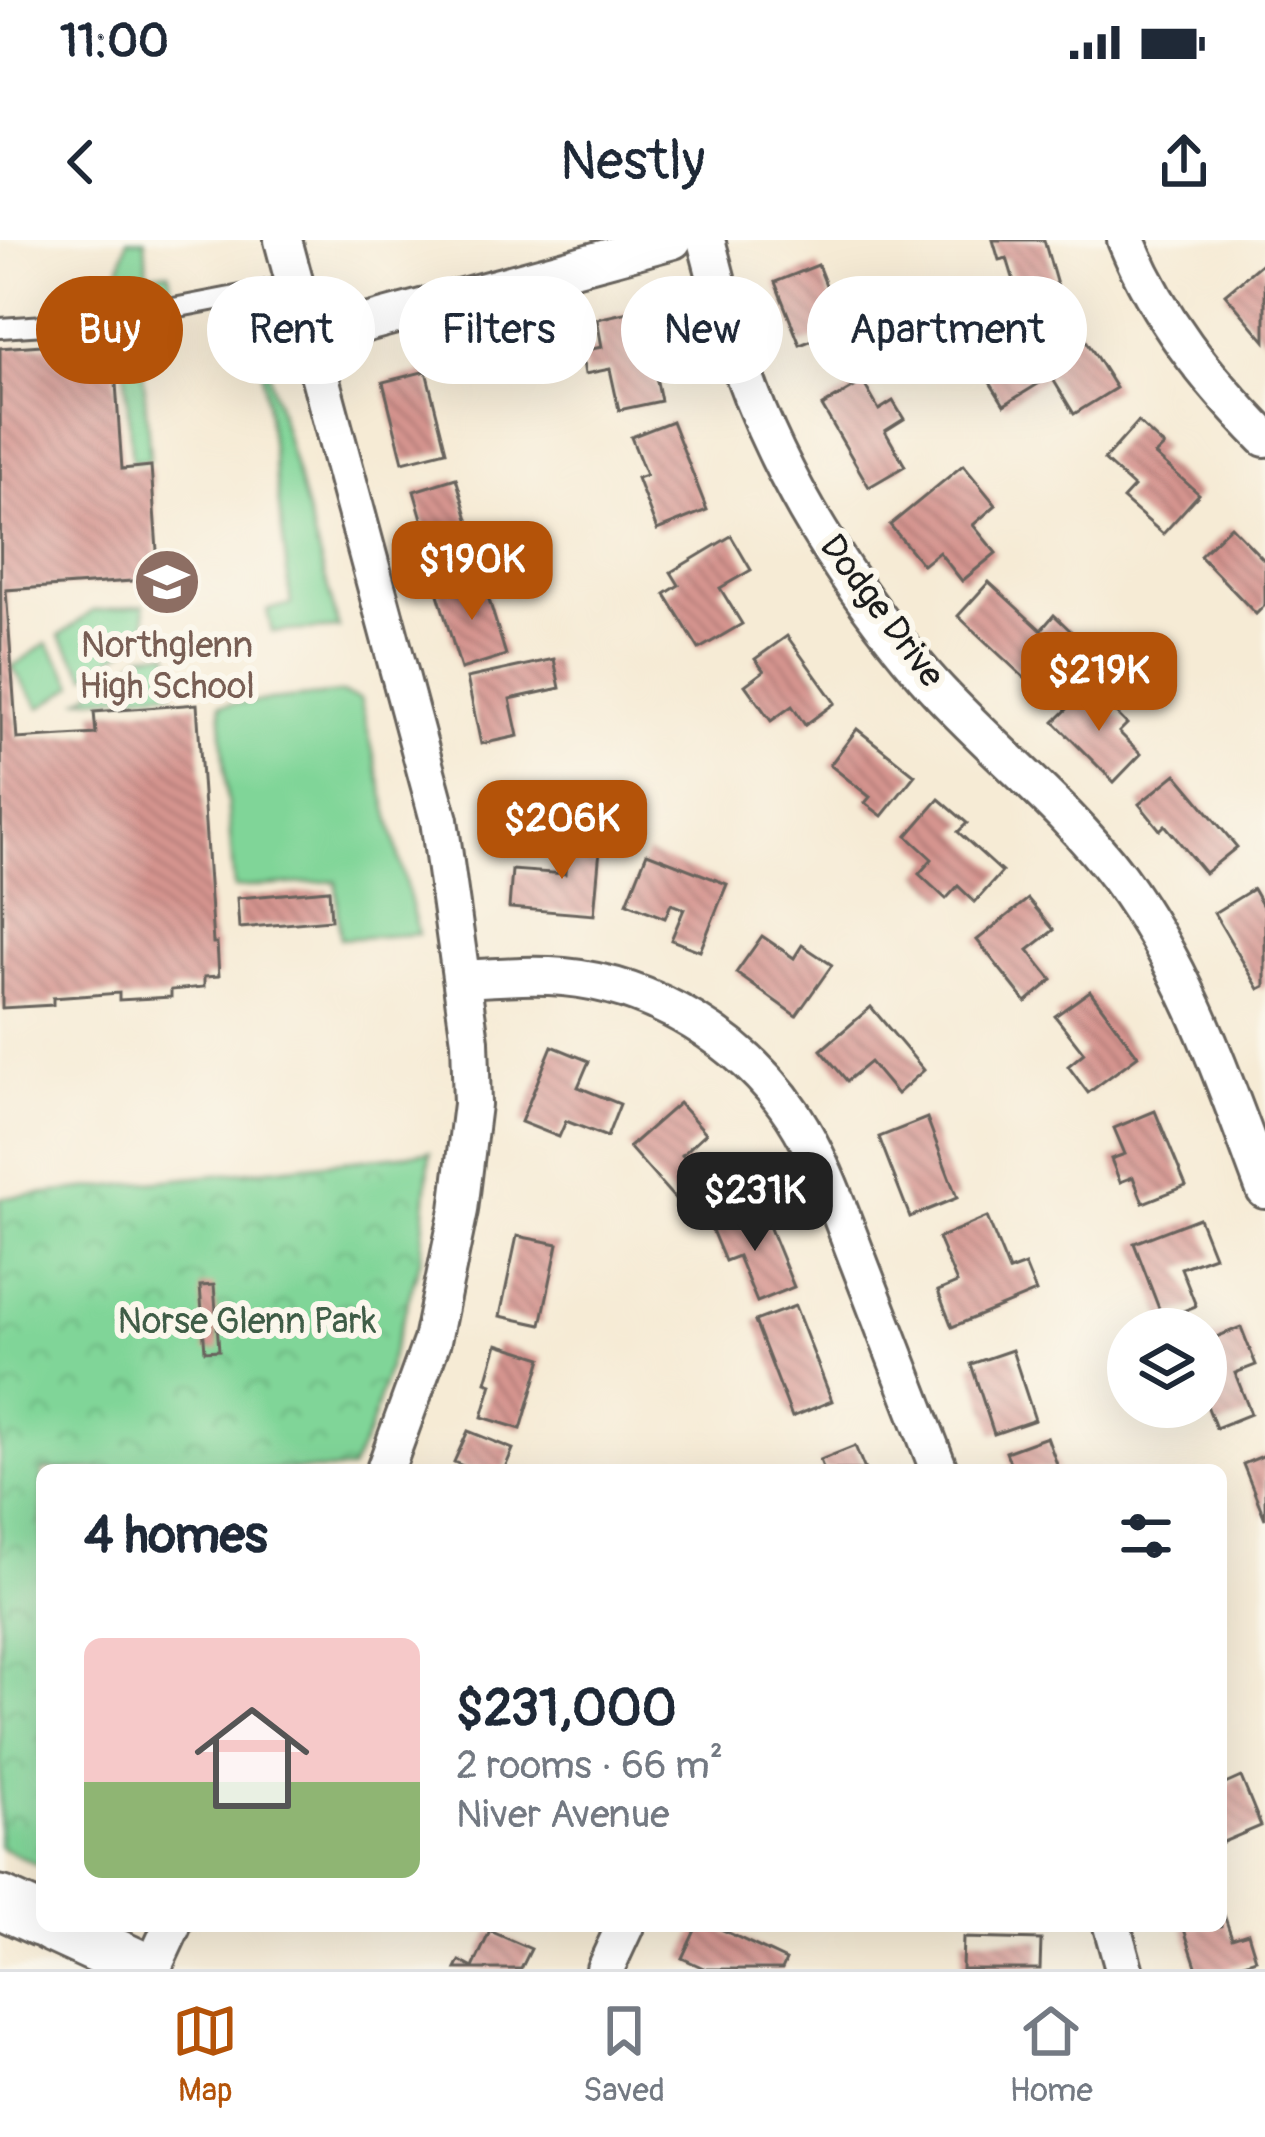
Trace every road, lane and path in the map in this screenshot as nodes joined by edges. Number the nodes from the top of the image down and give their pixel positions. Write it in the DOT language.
graph roads {
  1 [pos="283,240"];
  2 [pos="673,240"];
  3 [pos="706,240"];
  4 [pos="1126,240"];
  5 [pos="292,276"];
  6 [pos="207,302"];
  7 [pos="375,321"];
  8 [pos="0,328"];
  9 [pos="319,384"];
  10 [pos="1265,438"];
  11 [pos="464,980"];
  12 [pos="1265,1190"];
  13 [pos="387,1464"];
  14 [pos="938,1464"];
  15 [pos="0,1902"];
  16 [pos="36,1919"];
  17 [pos="65,1932"];
  18 [pos="169,1932"];
  19 [pos="622,1932"];
  20 [pos="1114,1932"];
  21 [pos="148,1969"];
  22 [pos="605,1969"];
  23 [pos="1124,1969"];
  1 -- 5 [label="street"];
  2 -- 7 [label="street"];
  3 -- 12 [label="street, Dodge Drive"];
  4 -- 10 [label="street"];
  6 -- 8 [label="lane"];
  9 -- 11 [label="street"];
  11 -- 13 [label="street"];
  11 -- 14 [label="street"];
  15 -- 16 [label="main road"];
  17 -- 21 [label="main road"];
  18 -- 21 [label="street"];
  19 -- 22 [label="street"];
  20 -- 23 [label="street"];
}
